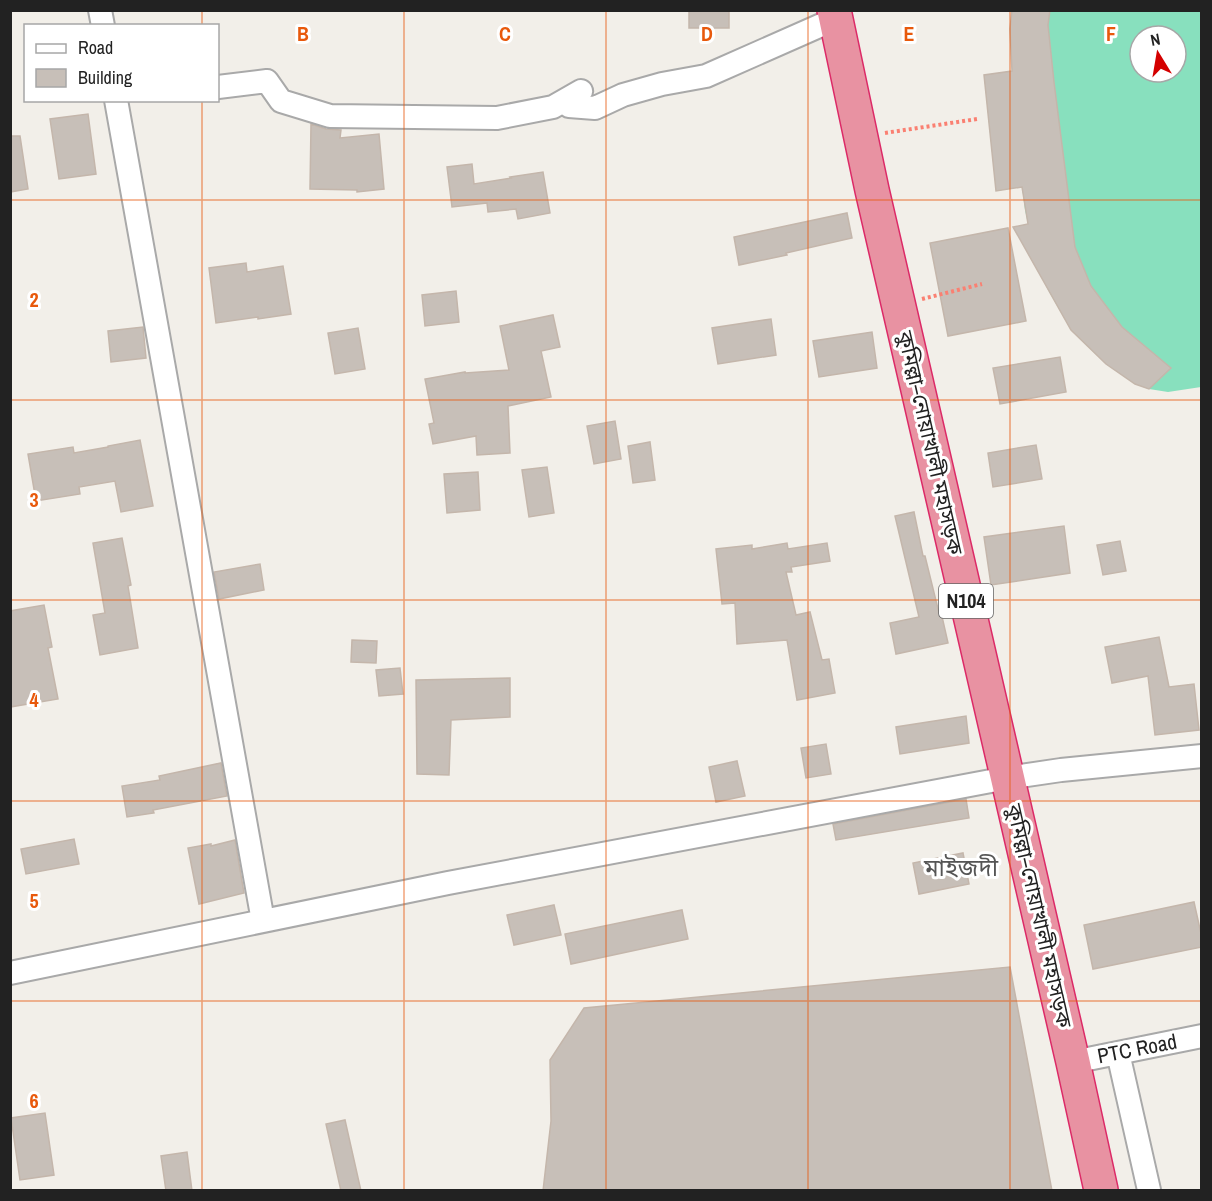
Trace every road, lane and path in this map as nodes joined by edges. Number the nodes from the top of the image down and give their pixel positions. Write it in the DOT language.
graph roads {
  1 [pos="835,15"];
  2 [pos="219,87"];
  3 [pos="122,102"];
  4 [pos="977,119"];
  5 [pos="861,137"];
  6 [pos="982,284"];
  7 [pos="898,304"];
  8 [pos="1202,756"];
  9 [pos="1007,778"];
  10 [pos="263,921"];
  11 [pos="10,973"];
  12 [pos="1202,1036"];
  13 [pos="1118,1053"];
  14 [pos="1073,1062"];
  15 [pos="1101,1191"];
  16 [pos="1149,1191"];
  1 -- 2 [label="street"];
  1 -- 5 [label="highway, কুমিল্লা–নোয়াখালী মহাসড়ক / N104"];
  3 -- 10 [label="street"];
  4 -- 5 [label="path"];
  5 -- 7 [label="highway, কুমিল্লা–নোয়াখালী মহাসড়ক / N104"];
  6 -- 7 [label="path"];
  7 -- 9 [label="highway, কুমিল্লা–নোয়াখালী মহাসড়ক / N104"];
  8 -- 9 [label="street"];
  9 -- 10 [label="street"];
  9 -- 14 [label="highway, কুমিল্লা–নোয়াখালী মহাসড়ক / N104"];
  10 -- 11 [label="street"];
  12 -- 13 [label="street, PTC Road"];
  13 -- 14 [label="street, PTC Road"];
  13 -- 16 [label="street"];
  14 -- 15 [label="highway, কুমিল্লা–নোয়াখালী মহাসড়ক / N104"];
}
